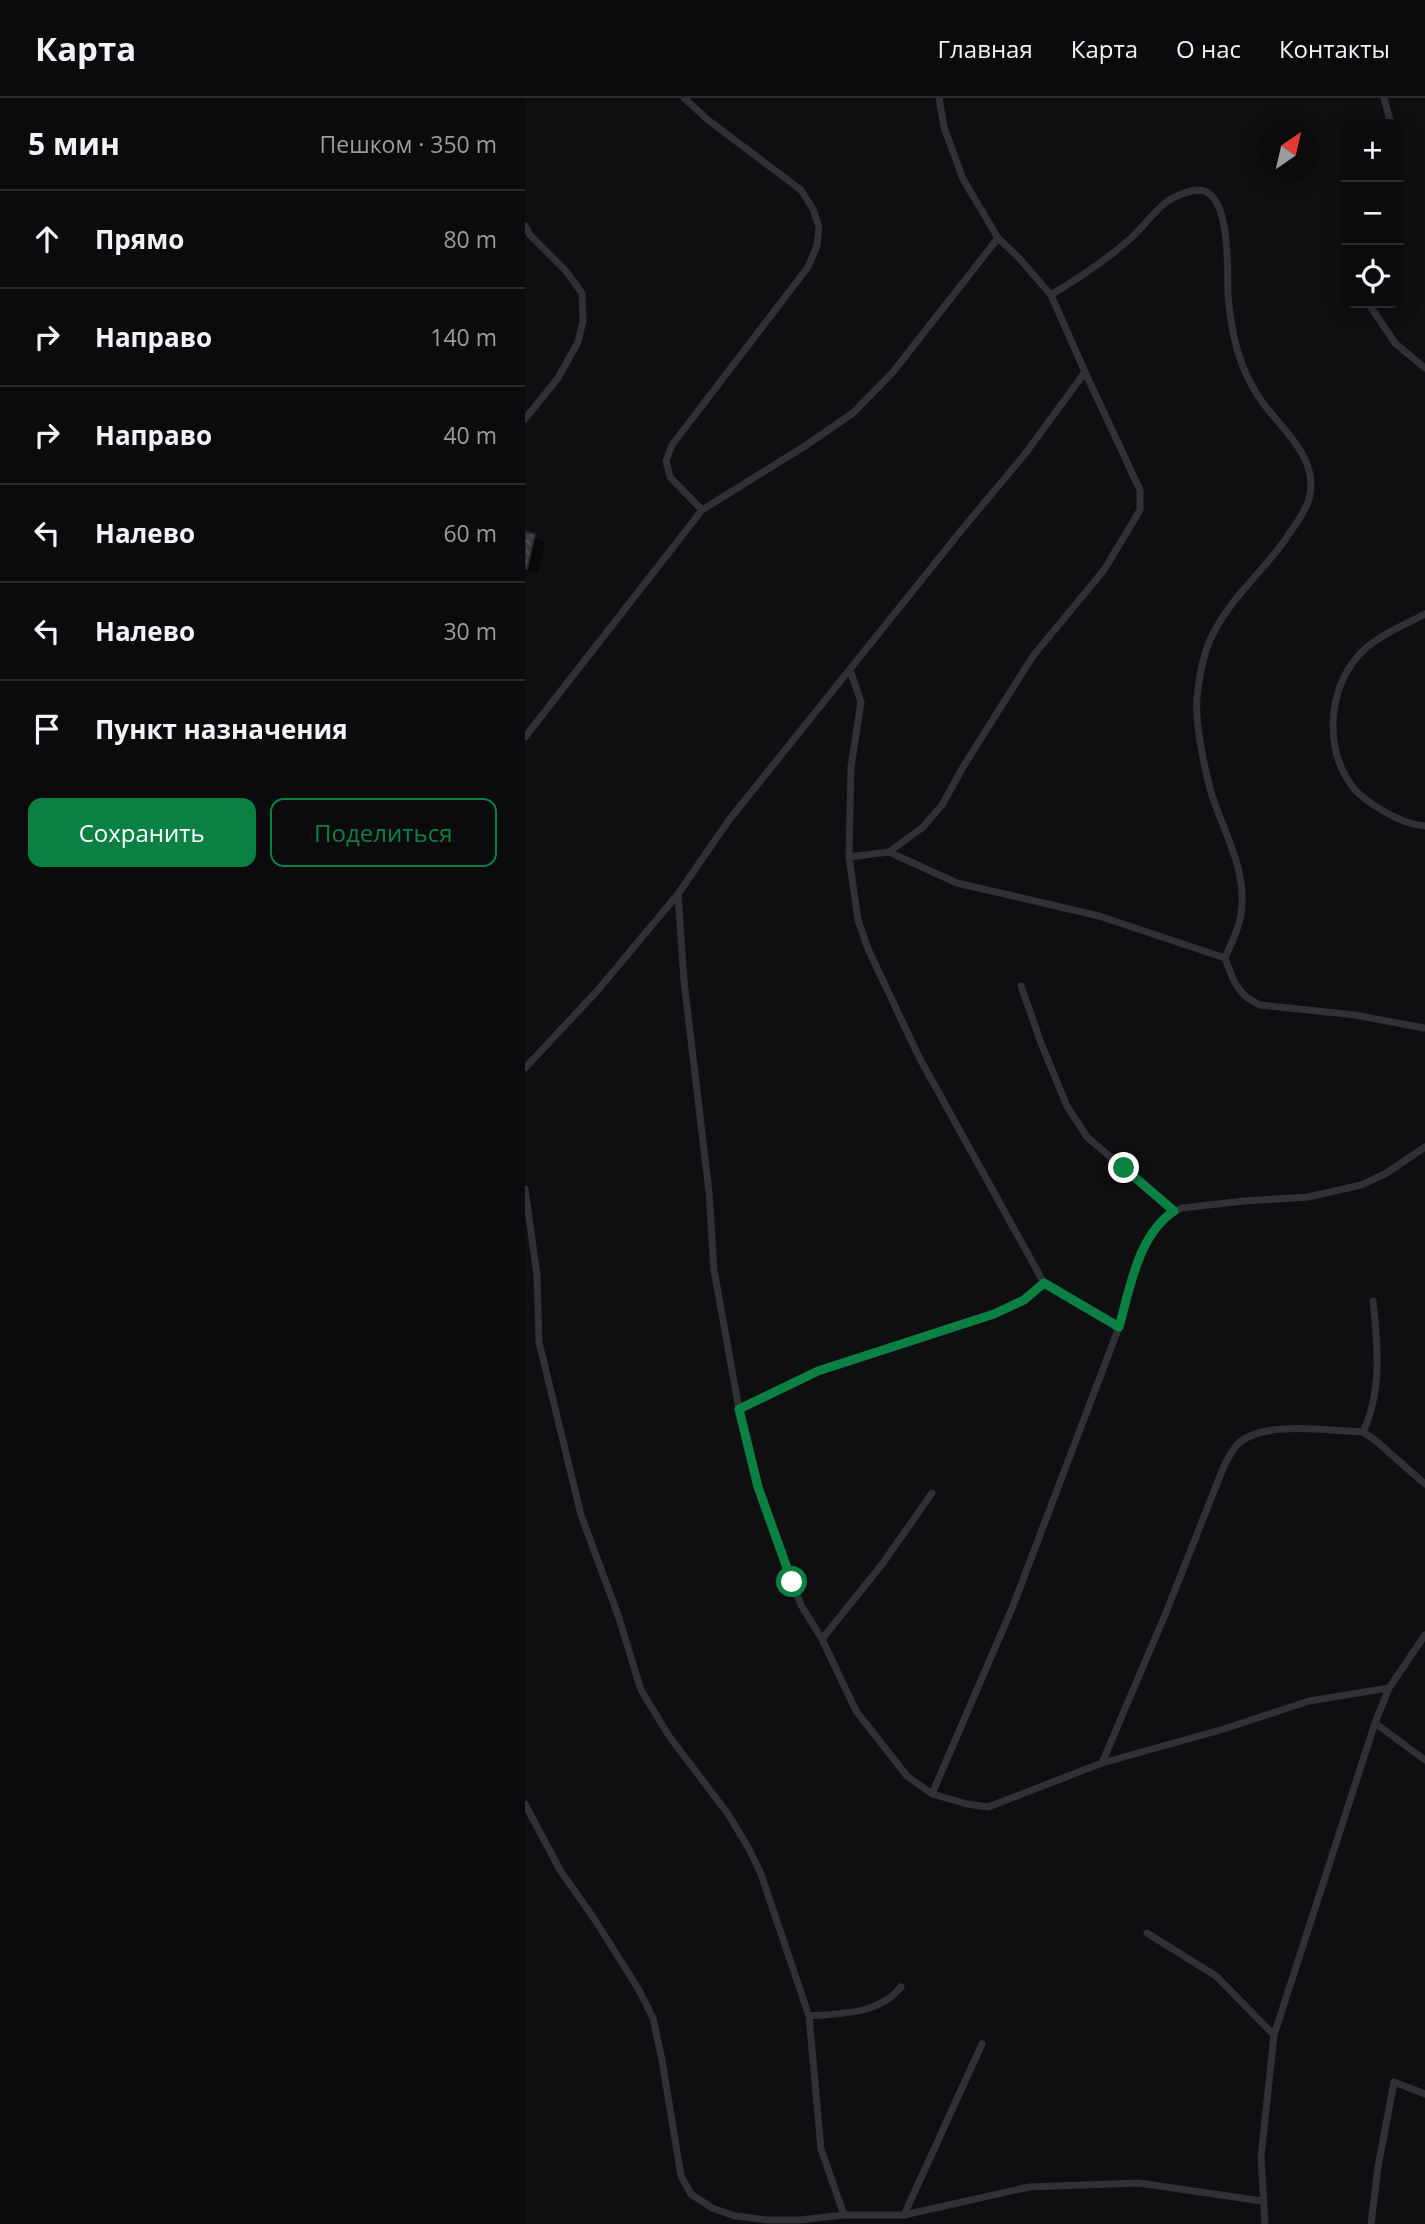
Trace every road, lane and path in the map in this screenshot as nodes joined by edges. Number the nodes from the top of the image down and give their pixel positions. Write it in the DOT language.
graph roads {
  1 [pos="684,98"];
  2 [pos="939,98"];
  3 [pos="1384,98"];
  4 [pos="1390,119"];
  5 [pos="525,226"];
  6 [pos="998,238"];
  7 [pos="1051,295"];
  8 [pos="1371,308"];
  9 [pos="1425,368"];
  10 [pos="1085,372"];
  11 [pos="525,419"];
  12 [pos="702,510"];
  13 [pos="1425,614"];
  14 [pos="850,670"];
  15 [pos="525,737"];
  16 [pos="1425,826"];
  17 [pos="889,852"];
  18 [pos="849,857"];
  19 [pos="678,894"];
  20 [pos="1225,958"];
  21 [pos="1021,986"];
  22 [pos="1424,1028"];
  23 [pos="525,1068"];
  24 [pos="1425,1147"];
  25 [pos="525,1189"];
  26 [pos="1174,1211"];
  27 [pos="1044,1283"];
  28 [pos="1373,1301"];
  29 [pos="1119,1327"];
  30 [pos="739,1409"];
  31 [pos="1363,1432"];
  32 [pos="1425,1484"];
  33 [pos="932,1493"];
  34 [pos="1425,1635"];
  35 [pos="822,1639"];
  36 [pos="1389,1688"];
  37 [pos="1375,1723"];
  38 [pos="1425,1760"];
  39 [pos="1102,1763"];
  40 [pos="932,1794"];
  41 [pos="525,1804"];
  42 [pos="1147,1933"];
  43 [pos="901,1987"];
  44 [pos="809,2016"];
  45 [pos="1274,2035"];
  46 [pos="982,2044"];
  47 [pos="1425,2094"];
  48 [pos="1262,2201"];
  49 [pos="844,2215"];
  50 [pos="904,2215"];
  51 [pos="1265,2224"];
  52 [pos="1371,2224"];
  1 -- 12 [label="lane"];
  2 -- 6 [label="lane"];
  3 -- 4 [label="lane"];
  5 -- 11 [label="lane"];
  6 -- 7 [label="lane"];
  6 -- 12 [label="lane"];
  7 -- 10 [label="lane"];
  7 -- 20 [label="lane"];
  8 -- 9 [label="lane"];
  10 -- 14 [label="lane"];
  10 -- 17 [label="lane"];
  12 -- 15 [label="lane"];
  13 -- 16 [label="lane"];
  14 -- 18 [label="lane"];
  14 -- 19 [label="lane"];
  17 -- 18 [label="lane"];
  17 -- 20 [label="lane"];
  18 -- 27 [label="lane"];
  19 -- 23 [label="lane"];
  19 -- 30 [label="lane"];
  20 -- 22 [label="lane"];
  21 -- 26 [label="lane"];
  24 -- 26 [label="lane"];
  25 -- 44 [label="lane"];
  26 -- 29 [label="lane"];
  27 -- 29 [label="lane"];
  27 -- 30 [label="lane"];
  28 -- 31 [label="lane"];
  29 -- 40 [label="lane"];
  30 -- 35 [label="lane"];
  31 -- 32 [label="lane"];
  31 -- 39 [label="lane"];
  33 -- 35 [label="lane"];
  34 -- 36 [label="lane"];
  35 -- 40 [label="lane"];
  36 -- 37 [label="lane"];
  36 -- 39 [label="lane"];
  37 -- 38 [label="lane"];
  37 -- 45 [label="lane"];
  39 -- 40 [label="lane"];
  41 -- 49 [label="lane"];
  42 -- 45 [label="lane"];
  43 -- 44 [label="lane"];
  44 -- 49 [label="lane"];
  45 -- 48 [label="lane"];
  46 -- 50 [label="lane"];
  47 -- 52 [label="lane"];
  48 -- 50 [label="lane"];
  48 -- 51 [label="lane"];
  49 -- 50 [label="lane"];
}
